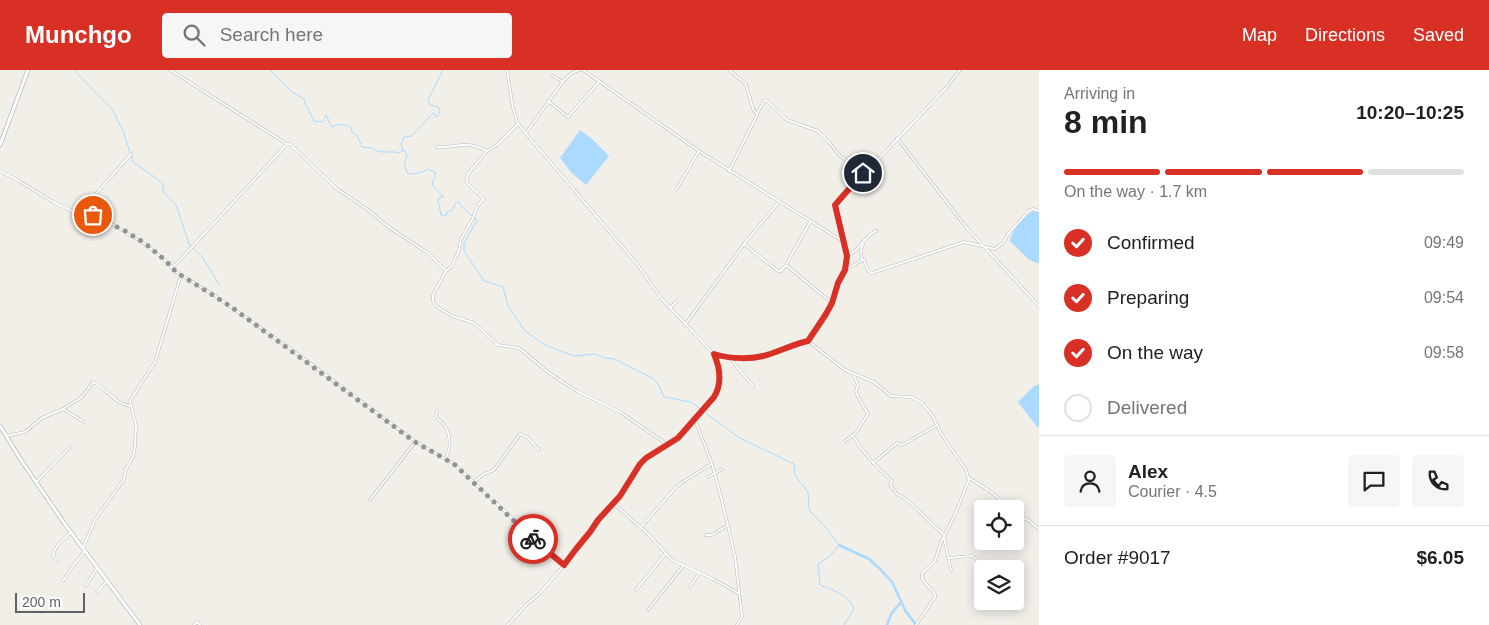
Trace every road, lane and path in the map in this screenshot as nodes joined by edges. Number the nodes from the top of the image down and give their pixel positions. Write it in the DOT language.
graph roads {
  1 [pos="28,70"];
  2 [pos="170,70"];
  3 [pos="507,70"];
  4 [pos="570,70"];
  5 [pos="579,70"];
  6 [pos="583,70"];
  7 [pos="729,70"];
  8 [pos="960,70"];
  9 [pos="572,73"];
  10 [pos="552,75"];
  11 [pos="563,82"];
  12 [pos="599,82"];
  13 [pos="548,101"];
  14 [pos="757,114"];
  15 [pos="518,124"];
  16 [pos="526,133"];
  17 [pos="897,138"];
  18 [pos="287,144"];
  19 [pos="0,145"];
  20 [pos="437,147"];
  21 [pos="699,151"];
  22 [pos="487,152"];
  23 [pos="131,154"];
  24 [pos="0,171"];
  25 [pos="729,171"];
  26 [pos="863,173"];
  27 [pos="676,190"];
  28 [pos="778,202"];
  29 [pos="1039,211"];
  30 [pos="84,214"];
  31 [pos="810,222"];
  32 [pos="874,231"];
  33 [pos="865,240"];
  34 [pos="844,243"];
  35 [pos="744,244"];
  36 [pos="984,247"];
  37 [pos="847,256"];
  38 [pos="862,260"];
  39 [pos="786,264"];
  40 [pos="171,266"];
  41 [pos="845,270"];
  42 [pos="446,271"];
  43 [pos="181,275"];
  44 [pos="677,301"];
  45 [pos="832,303"];
  46 [pos="1039,306"];
  47 [pos="670,308"];
  48 [pos="685,325"];
  49 [pos="808,341"];
  50 [pos="714,354"];
  51 [pos="729,356"];
  52 [pos="854,375"];
  53 [pos="753,386"];
  54 [pos="130,406"];
  55 [pos="63,409"];
  56 [pos="437,411"];
  57 [pos="695,419"];
  58 [pos="84,422"];
  59 [pos="938,425"];
  60 [pos="0,426"];
  61 [pos="6,436"];
  62 [pos="853,436"];
  63 [pos="844,441"];
  64 [pos="415,442"];
  65 [pos="668,445"];
  66 [pos="70,447"];
  67 [pos="539,450"];
  68 [pos="446,458"];
  69 [pos="874,463"];
  70 [pos="712,464"];
  71 [pos="722,469"];
  72 [pos="714,474"];
  73 [pos="708,477"];
  74 [pos="969,478"];
  75 [pos="36,482"];
  76 [pos="474,482"];
  77 [pos="370,500"];
  78 [pos="1000,500"];
  79 [pos="614,504"];
  80 [pos="1024,519"];
  81 [pos="728,525"];
  82 [pos="641,527"];
  83 [pos="1039,529"];
  84 [pos="71,532"];
  85 [pos="706,535"];
  86 [pos="945,537"];
  87 [pos="84,550"];
  88 [pos="666,553"];
  89 [pos="949,558"];
  90 [pos="57,560"];
  91 [pos="977,560"];
  92 [pos="564,565"];
  93 [pos="683,566"];
  94 [pos="97,568"];
  95 [pos="951,570"];
  96 [pos="699,573"];
  97 [pos="63,581"];
  98 [pos="107,581"];
  99 [pos="86,586"];
  100 [pos="690,587"];
  101 [pos="636,590"];
  102 [pos="97,592"];
  103 [pos="739,593"];
  104 [pos="648,610"];
  105 [pos="140,625"];
  106 [pos="194,625"];
  107 [pos="200,625"];
  108 [pos="508,625"];
  109 [pos="737,625"];
  110 [pos="916,625"];
  1 -- 19 [label="street"];
  2 -- 18 [label="street"];
  3 -- 15 [label="street"];
  4 -- 9 [label="street"];
  5 -- 9 [label="street"];
  6 -- 12 [label="street"];
  7 -- 14 [label="street"];
  8 -- 17 [label="street"];
  9 -- 11 [label="street"];
  10 -- 11 [label="street"];
  11 -- 13 [label="street"];
  12 -- 13 [label="street"];
  12 -- 21 [label="street"];
  13 -- 16 [label="street"];
  14 -- 25 [label="street"];
  14 -- 26 [label="street"];
  15 -- 16 [label="street"];
  15 -- 22 [label="street"];
  16 -- 47 [label="street"];
  17 -- 26 [label="street"];
  17 -- 36 [label="street"];
  18 -- 40 [label="street"];
  18 -- 42 [label="street"];
  20 -- 22 [label="street"];
  21 -- 25 [label="street"];
  21 -- 27 [label="street"];
  22 -- 42 [label="street"];
  23 -- 30 [label="street"];
  24 -- 30 [label="street"];
  25 -- 28 [label="street"];
  26 -- 34 [label="street"];
  28 -- 31 [label="street"];
  28 -- 35 [label="street"];
  29 -- 36 [label="street"];
  30 -- 40 [label="street"];
  31 -- 34 [label="street"];
  31 -- 39 [label="street"];
  32 -- 33 [label="street"];
  33 -- 37 [label="street"];
  33 -- 38 [label="street"];
  34 -- 37 [label="street"];
  35 -- 39 [label="street"];
  35 -- 48 [label="street"];
  36 -- 38 [label="street"];
  36 -- 46 [label="street"];
  37 -- 41 [label="street"];
  38 -- 41 [label="street"];
  39 -- 45 [label="street"];
  40 -- 43 [label="street"];
  41 -- 45 [label="street"];
  42 -- 65 [label="street"];
  43 -- 54 [label="street"];
  43 -- 64 [label="street"];
  44 -- 47 [label="street"];
  45 -- 49 [label="street"];
  47 -- 48 [label="street"];
  48 -- 50 [label="street"];
  49 -- 51 [label="street"];
  49 -- 52 [label="street"];
  50 -- 51 [label="street"];
  50 -- 57 [label="street"];
  51 -- 53 [label="street"];
  52 -- 59 [label="street"];
  52 -- 62 [label="street"];
  54 -- 55 [label="street"];
  54 -- 87 [label="street"];
  55 -- 58 [label="street"];
  55 -- 61 [label="street"];
  56 -- 68 [label="street"];
  57 -- 65 [label="street"];
  57 -- 70 [label="street"];
  59 -- 69 [label="street"];
  59 -- 74 [label="street"];
  60 -- 61 [label="street"];
  61 -- 75 [label="street"];
  62 -- 63 [label="street"];
  62 -- 69 [label="street"];
  64 -- 68 [label="street"];
  64 -- 77 [label="street"];
  65 -- 79 [label="street"];
  66 -- 75 [label="street"];
  67 -- 76 [label="street"];
  68 -- 76 [label="street"];
  69 -- 86 [label="street"];
  70 -- 72 [label="street"];
  70 -- 82 [label="street"];
  71 -- 72 [label="street"];
  72 -- 73 [label="street"];
  72 -- 81 [label="street"];
  74 -- 78 [label="street"];
  74 -- 86 [label="street"];
  75 -- 84 [label="street"];
  76 -- 92 [label="street"];
  79 -- 82 [label="street"];
  79 -- 92 [label="street"];
  80 -- 83 [label="street"];
  81 -- 85 [label="street"];
  81 -- 103 [label="street"];
  82 -- 88 [label="street"];
  84 -- 87 [label="street"];
  84 -- 90 [label="street"];
  86 -- 89 [label="street"];
  86 -- 110 [label="street"];
  87 -- 94 [label="street"];
  87 -- 97 [label="street"];
  88 -- 93 [label="street"];
  88 -- 101 [label="street"];
  89 -- 91 [label="street"];
  89 -- 95 [label="street"];
  92 -- 108 [label="street"];
  93 -- 96 [label="street"];
  93 -- 104 [label="street"];
  94 -- 98 [label="street"];
  94 -- 99 [label="street"];
  96 -- 100 [label="street"];
  96 -- 103 [label="street"];
  98 -- 102 [label="street"];
  98 -- 105 [label="street"];
  103 -- 109 [label="street"];
  106 -- 107 [label="street"];
}
